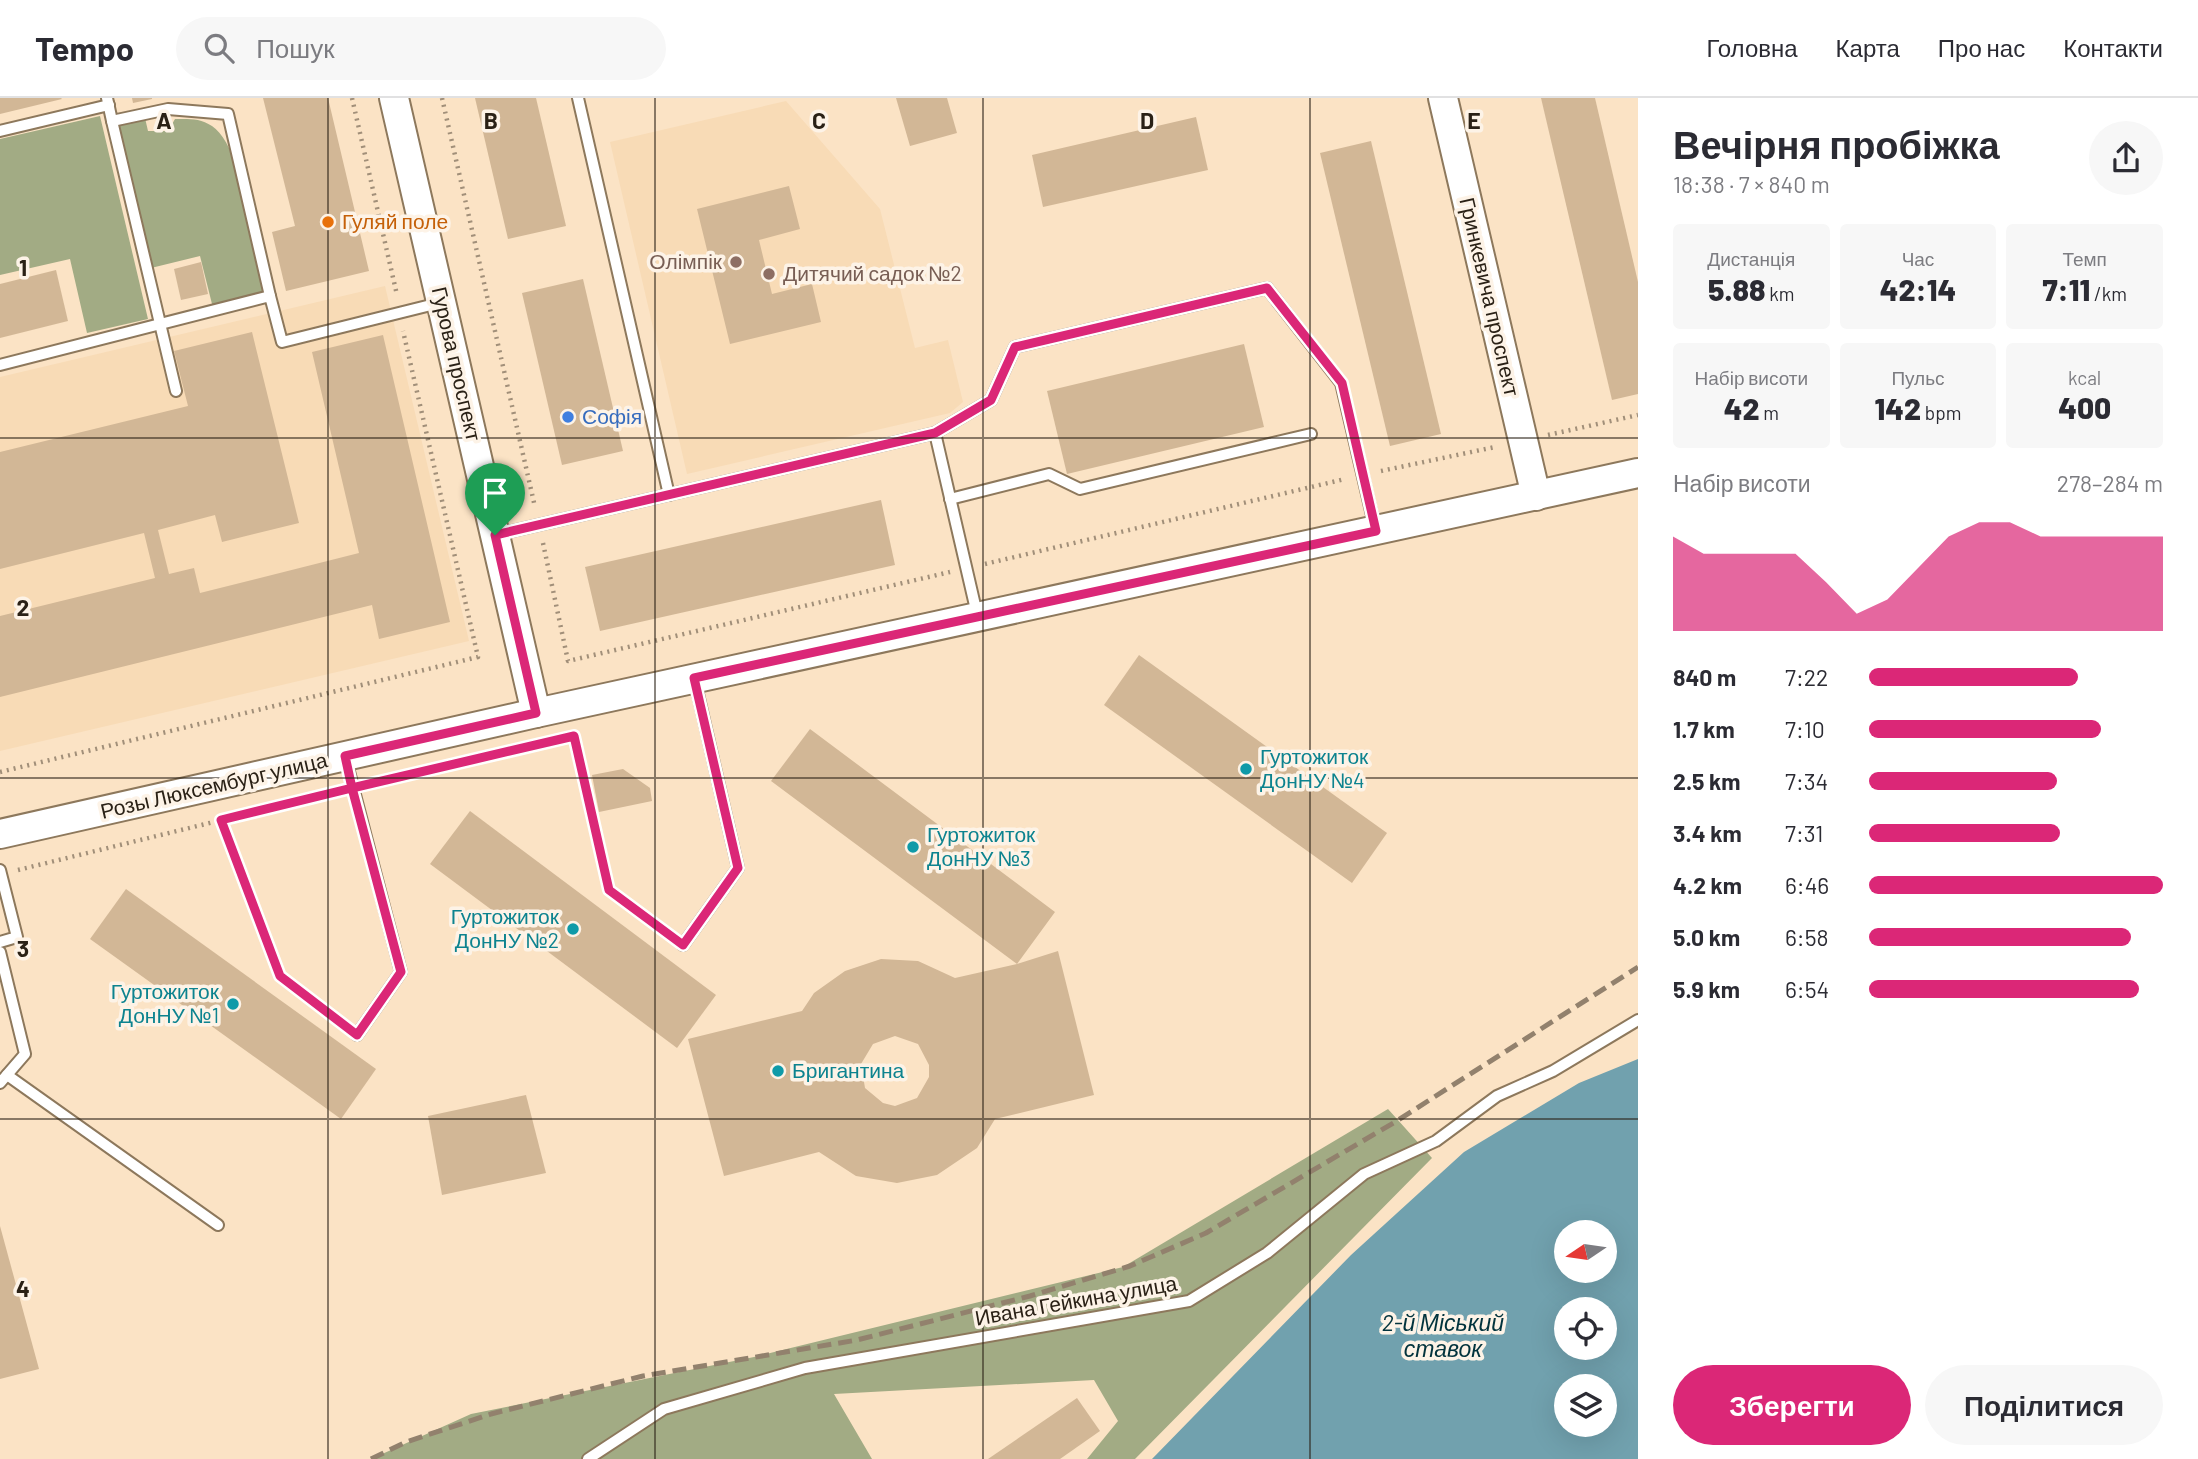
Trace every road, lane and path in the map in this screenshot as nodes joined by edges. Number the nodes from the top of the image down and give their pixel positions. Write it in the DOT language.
graph roads {
  1 [pos="352,98"];
  2 [pos="394,98"];
  3 [pos="442,98"];
  4 [pos="578,98"];
  5 [pos="1443,98"];
  6 [pos="108,101"];
  7 [pos="112,121"];
  8 [pos="0,131"];
  9 [pos="270,296"];
  10 [pos="442,302"];
  11 [pos="400,312"];
  12 [pos="161,324"];
  13 [pos="0,365"];
  14 [pos="176,391"];
  15 [pos="1638,415"];
  16 [pos="935,433"];
  17 [pos="1311,434"];
  18 [pos="1522,441"];
  19 [pos="1638,473"];
  20 [pos="1363,475"];
  21 [pos="670,495"];
  22 [pos="1536,496"];
  23 [pos="950,499"];
  24 [pos="539,526"];
  25 [pos="1376,531"];
  26 [pos="495,535"];
  27 [pos="966,568"];
  28 [pos="977,617"];
  29 [pos="694,678"];
  30 [pos="536,713"];
  31 [pos="584,733"];
  32 [pos="574,736"];
  33 [pos="561,738"];
  34 [pos="345,756"];
  35 [pos="419,771"];
  36 [pos="0,772"];
  37 [pos="352,788"];
  38 [pos="221,820"];
  39 [pos="0,834"];
  40 [pos="1,872"];
  41 [pos="0,942"];
  42 [pos="683,945"];
  43 [pos="0,952"];
  44 [pos="1638,1020"];
  45 [pos="357,1035"];
  46 [pos="3,1079"];
  47 [pos="218,1225"];
  48 [pos="588,1459"];
  1 -- 11 [label="path"];
  2 -- 10 [label="street, Гурова проспект"];
  3 -- 24 [label="path"];
  4 -- 21 [label="lane"];
  5 -- 18 [label="street, Гринкевича проспект"];
  6 -- 7 [label="lane"];
  6 -- 8 [label="lane"];
  7 -- 9 [label="lane"];
  7 -- 12 [label="lane"];
  9 -- 11 [label="lane"];
  9 -- 12 [label="lane"];
  10 -- 11 [label="lane"];
  10 -- 26 [label="street, Гурова проспект"];
  11 -- 36 [label="path"];
  12 -- 13 [label="lane"];
  12 -- 14 [label="lane"];
  15 -- 18 [label="path"];
  16 -- 20 [label="lane"];
  16 -- 21 [label="lane"];
  16 -- 23 [label="lane"];
  17 -- 23 [label="lane"];
  18 -- 20 [label="path"];
  18 -- 22 [label="street, Гринкевича проспект"];
  19 -- 22 [label="street, Розы Люксембург улица"];
  20 -- 25 [label="lane"];
  20 -- 27 [label="path"];
  21 -- 24 [label="lane"];
  22 -- 25 [label="street, Розы Люксембург улица"];
  23 -- 27 [label="lane"];
  24 -- 26 [label="lane"];
  24 -- 27 [label="path"];
  25 -- 28 [label="street, Розы Люксембург улица"];
  26 -- 30 [label="street, Гурова проспект"];
  27 -- 28 [label="lane"];
  28 -- 29 [label="street, Розы Люксембург улица"];
  29 -- 30 [label="street, Розы Люксембург улица"];
  29 -- 42 [label="lane"];
  30 -- 34 [label="street, Розы Люксембург улица"];
  31 -- 32 [label="path"];
  32 -- 33 [label="path"];
  32 -- 42 [label="path"];
  34 -- 37 [label="lane"];
  34 -- 39 [label="street, Розы Люксембург улица"];
  35 -- 37 [label="path"];
  37 -- 38 [label="path"];
  37 -- 45 [label="lane"];
  38 -- 40 [label="path"];
  38 -- 45 [label="path"];
  40 -- 41 [label="lane"];
  43 -- 46 [label="lane"];
  44 -- 48 [label="lane, Ивана Гейкина улица"];
  46 -- 47 [label="lane"];
}
